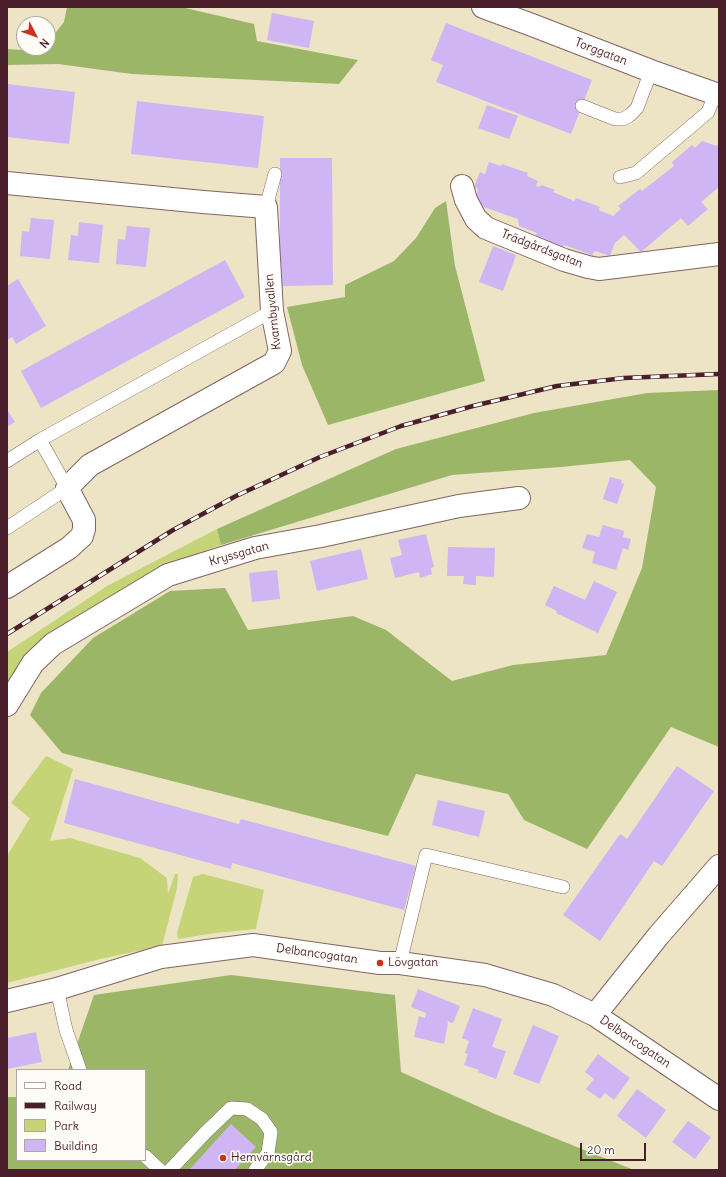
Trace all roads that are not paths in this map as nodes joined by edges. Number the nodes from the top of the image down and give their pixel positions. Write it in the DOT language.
graph roads {
  1 [pos="483,7"];
  2 [pos="651,72"];
  3 [pos="717,95"];
  4 [pos="582,106"];
  5 [pos="275,174"];
  6 [pos="620,177"];
  7 [pos="7,183"];
  8 [pos="462,186"];
  9 [pos="266,207"];
  10 [pos="719,254"];
  11 [pos="272,311"];
  12 [pos="40,440"];
  13 [pos="7,461"];
  14 [pos="68,488"];
  15 [pos="519,498"];
  16 [pos="7,528"];
  17 [pos="7,587"];
  18 [pos="7,705"];
  19 [pos="719,866"];
  20 [pos="563,886"];
  21 [pos="400,963"];
  22 [pos="57,989"];
  23 [pos="7,1001"];
  24 [pos="595,1015"];
  25 [pos="80,1069"];
  26 [pos="719,1099"];
  27 [pos="146,1157"];
  28 [pos="160,1170"];
  29 [pos="170,1170"];
  30 [pos="255,1170"];
  1 -- 2 [label="street, Torggatan"];
  2 -- 3 [label="street, Torggatan"];
  2 -- 4 [label="lane"];
  3 -- 6 [label="lane"];
  5 -- 9 [label="lane"];
  7 -- 9 [label="street"];
  8 -- 10 [label="street, Trädgårdsgatan"];
  9 -- 11 [label="street, Kvarnbyvallen"];
  11 -- 12 [label="lane"];
  11 -- 14 [label="street, Kvarnbyvallen"];
  12 -- 13 [label="lane"];
  12 -- 14 [label="lane"];
  14 -- 16 [label="lane"];
  14 -- 17 [label="street"];
  15 -- 18 [label="street, Kryssgatan"];
  19 -- 24 [label="street"];
  20 -- 21 [label="lane"];
  21 -- 22 [label="street, Delbancogatan"];
  21 -- 24 [label="street, Delbancogatan"];
  22 -- 23 [label="street, Delbancogatan"];
  22 -- 25 [label="lane"];
  24 -- 26 [label="street, Delbancogatan"];
  27 -- 28 [label="lane"];
  29 -- 30 [label="lane"];
}
